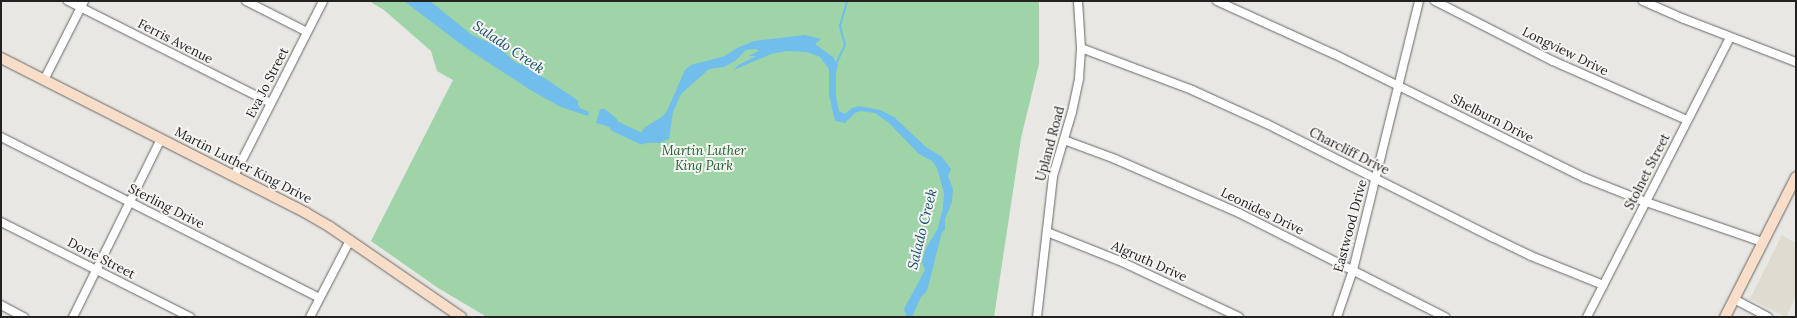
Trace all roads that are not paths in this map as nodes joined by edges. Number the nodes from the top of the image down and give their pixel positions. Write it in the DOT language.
graph roads {
  1 [pos="68,1"];
  2 [pos="246,1"];
  3 [pos="323,1"];
  4 [pos="1078,1"];
  5 [pos="1217,1"];
  6 [pos="1419,1"];
  7 [pos="1435,1"];
  8 [pos="1643,1"];
  9 [pos="82,4"];
  10 [pos="307,32"];
  11 [pos="1730,37"];
  12 [pos="1081,48"];
  13 [pos="1,58"];
  14 [pos="1796,62"];
  15 [pos="44,80"];
  16 [pos="1397,86"];
  17 [pos="271,103"];
  18 [pos="1687,120"];
  19 [pos="1,137"];
  20 [pos="161,139"];
  21 [pos="1064,140"];
  22 [pos="234,176"];
  23 [pos="1796,177"];
  24 [pos="1376,179"];
  25 [pos="130,202"];
  26 [pos="1646,202"];
  27 [pos="1,222"];
  28 [pos="1047,232"];
  29 [pos="350,240"];
  30 [pos="1762,242"];
  31 [pos="96,270"];
  32 [pos="1353,270"];
  33 [pos="1603,285"];
  34 [pos="320,298"];
  35 [pos="1734,299"];
  36 [pos="1,305"];
  37 [pos="313,316"];
  38 [pos="24,317"];
  39 [pos="73,317"];
  40 [pos="190,317"];
  41 [pos="461,317"];
  42 [pos="1037,317"];
  43 [pos="1239,317"];
  44 [pos="1337,317"];
  45 [pos="1445,317"];
  46 [pos="1587,317"];
  47 [pos="1725,317"];
  48 [pos="1768,317"];
  1 -- 9 [label="street, Ferris Avenue"];
  2 -- 10 [label="street"];
  3 -- 10 [label="street, Eva Jo Street"];
  4 -- 12 [label="street, Upland Road"];
  5 -- 16 [label="street, Shelburn Drive"];
  6 -- 16 [label="street, Eastwood Drive"];
  7 -- 18 [label="street, Longview Drive"];
  8 -- 11 [label="street"];
  9 -- 15 [label="street"];
  9 -- 17 [label="street, Ferris Avenue"];
  10 -- 17 [label="street, Eva Jo Street"];
  11 -- 14 [label="street"];
  11 -- 18 [label="street, Stolnet Street"];
  12 -- 21 [label="street, Upland Road"];
  12 -- 24 [label="street, Charcliff Drive"];
  13 -- 15 [label="main road, Martin Luther King Drive"];
  15 -- 20 [label="main road, Martin Luther King Drive"];
  16 -- 24 [label="street, Eastwood Drive"];
  16 -- 26 [label="street, Shelburn Drive"];
  17 -- 22 [label="street, Eva Jo Street"];
  18 -- 26 [label="street, Stolnet Street"];
  19 -- 25 [label="street, Sterling Drive"];
  20 -- 22 [label="main road, Martin Luther King Drive"];
  20 -- 25 [label="street"];
  21 -- 28 [label="street, Upland Road"];
  21 -- 32 [label="street, Leonides Drive"];
  22 -- 29 [label="main road, Martin Luther King Drive"];
  23 -- 30 [label="main road"];
  24 -- 32 [label="street, Eastwood Drive"];
  24 -- 33 [label="street, Charcliff Drive"];
  25 -- 31 [label="street"];
  25 -- 34 [label="street, Sterling Drive"];
  26 -- 30 [label="street, Shelburn Drive"];
  26 -- 33 [label="street, Stolnet Street"];
  27 -- 31 [label="street, Dorie Street"];
  28 -- 42 [label="street, Upland Road"];
  28 -- 43 [label="street, Algruth Drive"];
  29 -- 34 [label="street"];
  29 -- 41 [label="main road, Martin Luther King Drive"];
  30 -- 35 [label="main road"];
  31 -- 39 [label="street"];
  31 -- 40 [label="street, Dorie Street"];
  32 -- 44 [label="street, Eastwood Drive"];
  32 -- 45 [label="street, Leonides Drive"];
  33 -- 46 [label="street, Stolnet Street"];
  34 -- 37 [label="street"];
  35 -- 47 [label="main road"];
  35 -- 48 [label="street"];
  36 -- 38 [label="street"];
}
